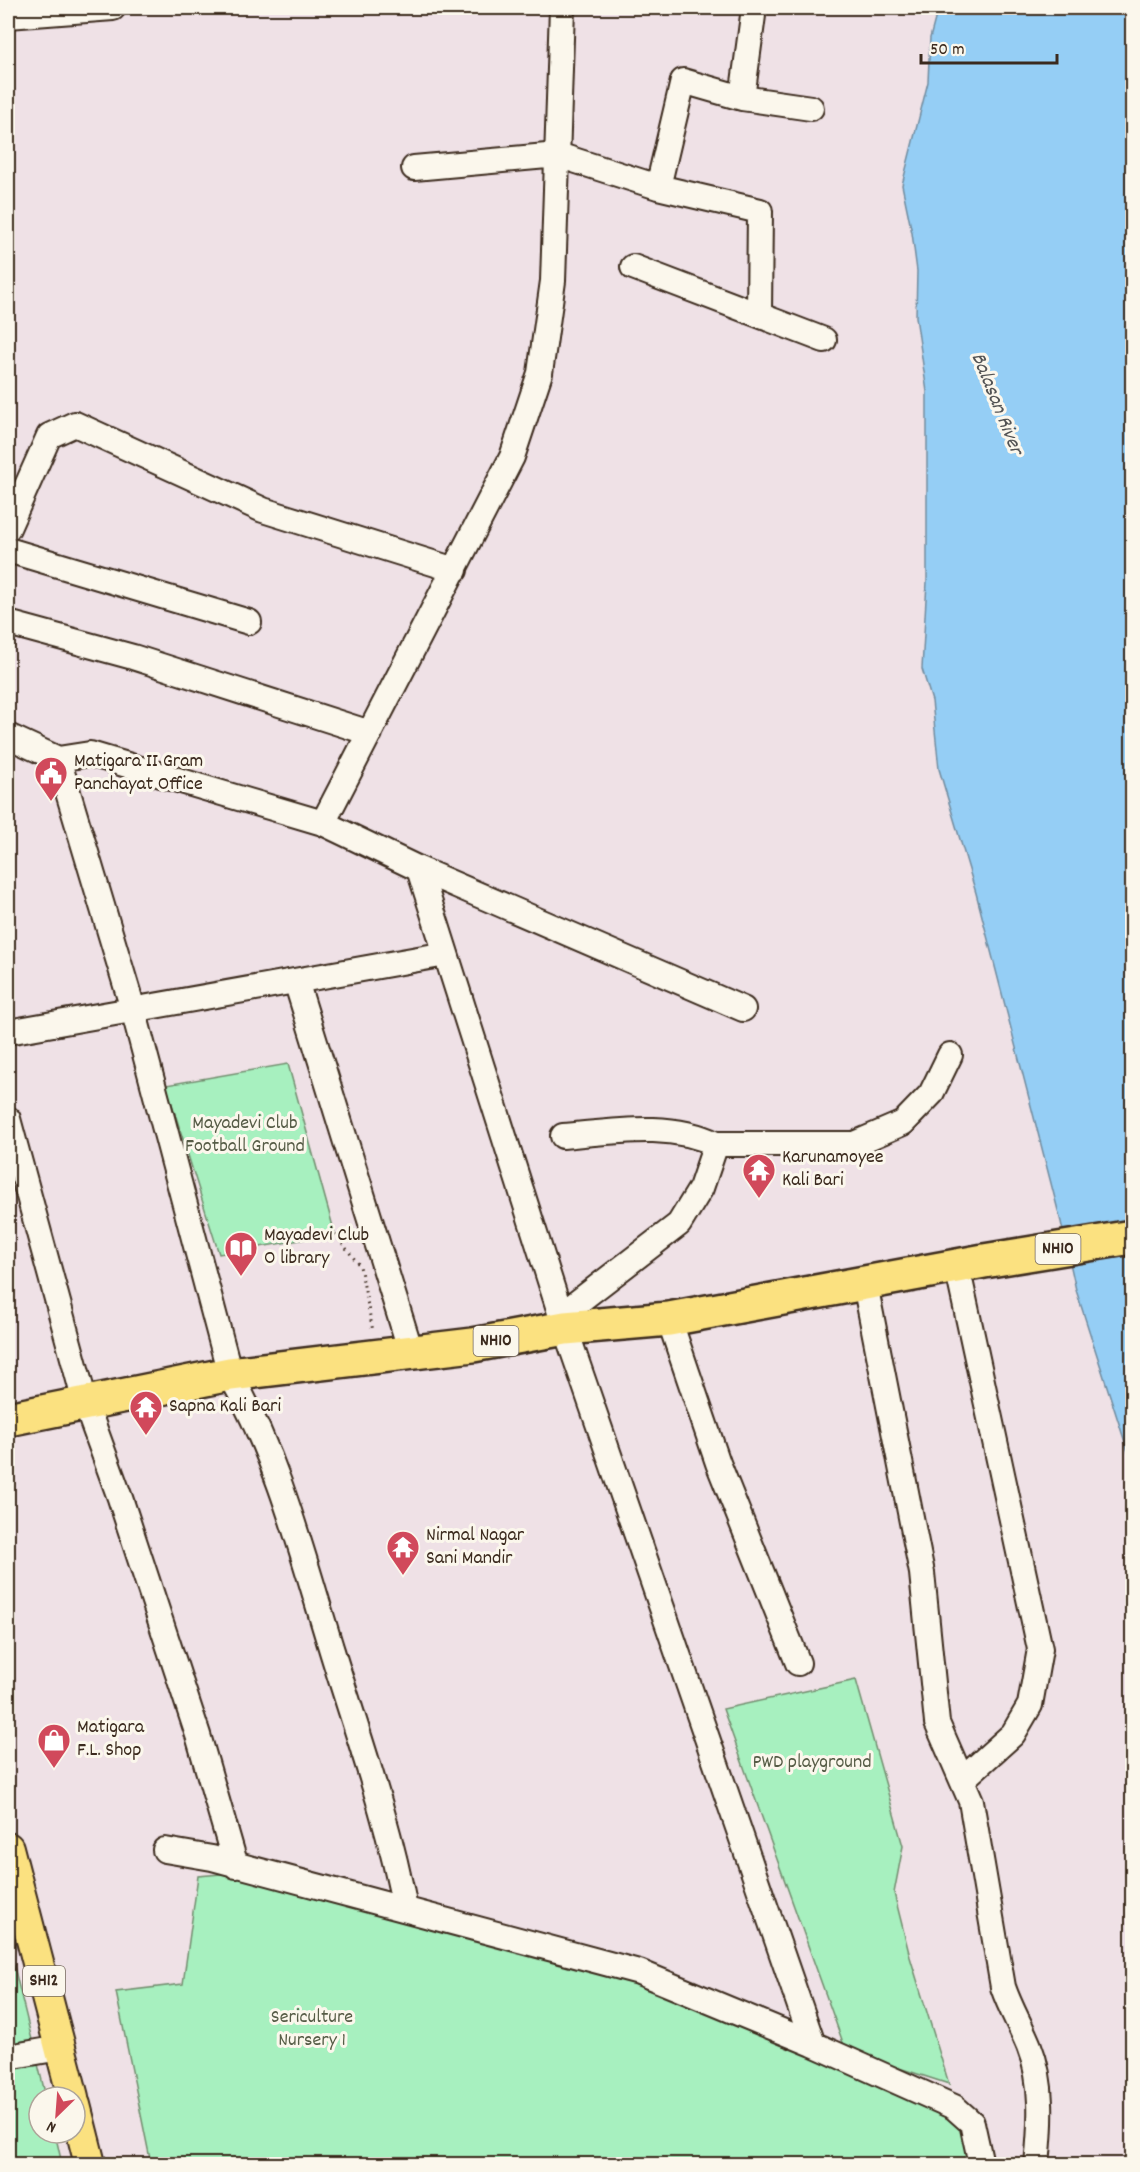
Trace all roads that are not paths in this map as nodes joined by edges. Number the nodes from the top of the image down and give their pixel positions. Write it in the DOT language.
graph roads {
  1 [pos="113,8"];
  2 [pos="562,8"];
  3 [pos="754,8"];
  4 [pos="8,16"];
  5 [pos="742,98"];
  6 [pos="812,108"];
  7 [pos="558,155"];
  8 [pos="414,168"];
  9 [pos="658,187"];
  10 [pos="633,267"];
  11 [pos="759,313"];
  12 [pos="824,340"];
  13 [pos="9,520"];
  14 [pos="8,550"];
  15 [pos="455,570"];
  16 [pos="249,622"];
  17 [pos="8,623"];
  18 [pos="370,733"];
  19 [pos="8,736"];
  20 [pos="58,759"];
  21 [pos="323,823"];
  22 [pos="419,869"];
  23 [pos="446,954"];
  24 [pos="296,981"];
  25 [pos="743,1009"];
  26 [pos="133,1010"];
  27 [pos="8,1032"];
  28 [pos="950,1055"];
  29 [pos="8,1119"];
  30 [pos="563,1136"];
  31 [pos="716,1144"];
  32 [pos="1132,1237"];
  33 [pos="971,1263"];
  34 [pos="865,1284"];
  35 [pos="669,1319"];
  36 [pos="563,1322"];
  37 [pos="411,1352"];
  38 [pos="230,1374"];
  39 [pos="85,1402"];
  40 [pos="8,1419"];
  41 [pos="798,1663"];
  42 [pos="963,1779"];
  43 [pos="165,1850"];
  44 [pos="10,1857"];
  45 [pos="236,1866"];
  46 [pos="405,1909"];
  47 [pos="813,2044"];
  48 [pos="60,2048"];
  49 [pos="8,2057"];
  50 [pos="70,2085"];
  51 [pos="85,2145"];
  52 [pos="90,2164"];
  53 [pos="981,2164"];
  54 [pos="1037,2164"];
  1 -- 4 [label="street"];
  2 -- 7 [label="street"];
  3 -- 5 [label="street"];
  5 -- 6 [label="street"];
  5 -- 9 [label="street"];
  7 -- 8 [label="street"];
  7 -- 9 [label="street"];
  7 -- 15 [label="street"];
  9 -- 11 [label="street"];
  10 -- 11 [label="street"];
  11 -- 12 [label="street"];
  13 -- 15 [label="street"];
  14 -- 16 [label="street"];
  15 -- 18 [label="street"];
  17 -- 18 [label="street"];
  18 -- 21 [label="street"];
  19 -- 20 [label="street"];
  20 -- 21 [label="street"];
  20 -- 26 [label="street"];
  21 -- 22 [label="street"];
  22 -- 23 [label="street"];
  22 -- 25 [label="street"];
  23 -- 24 [label="street"];
  23 -- 36 [label="street"];
  24 -- 26 [label="street"];
  24 -- 37 [label="street"];
  26 -- 27 [label="street"];
  26 -- 38 [label="street"];
  28 -- 31 [label="street"];
  29 -- 39 [label="street"];
  30 -- 31 [label="street"];
  31 -- 36 [label="street"];
  32 -- 33 [label="highway, NH10"];
  33 -- 34 [label="highway, NH10"];
  33 -- 42 [label="street"];
  34 -- 35 [label="highway, NH10"];
  34 -- 42 [label="street"];
  35 -- 36 [label="highway, NH10"];
  35 -- 41 [label="street"];
  36 -- 37 [label="highway, NH10"];
  36 -- 47 [label="street"];
  37 -- 38 [label="highway, NH10"];
  38 -- 39 [label="highway, NH10"];
  38 -- 46 [label="street"];
  39 -- 40 [label="highway, NH10"];
  39 -- 45 [label="street"];
  42 -- 54 [label="street"];
  43 -- 45 [label="street"];
  44 -- 48 [label="main road, SH12"];
  45 -- 46 [label="street"];
  46 -- 47 [label="street"];
  47 -- 53 [label="street"];
  48 -- 49 [label="street"];
  48 -- 50 [label="main road, SH12"];
  51 -- 52 [label="main road"];
}
